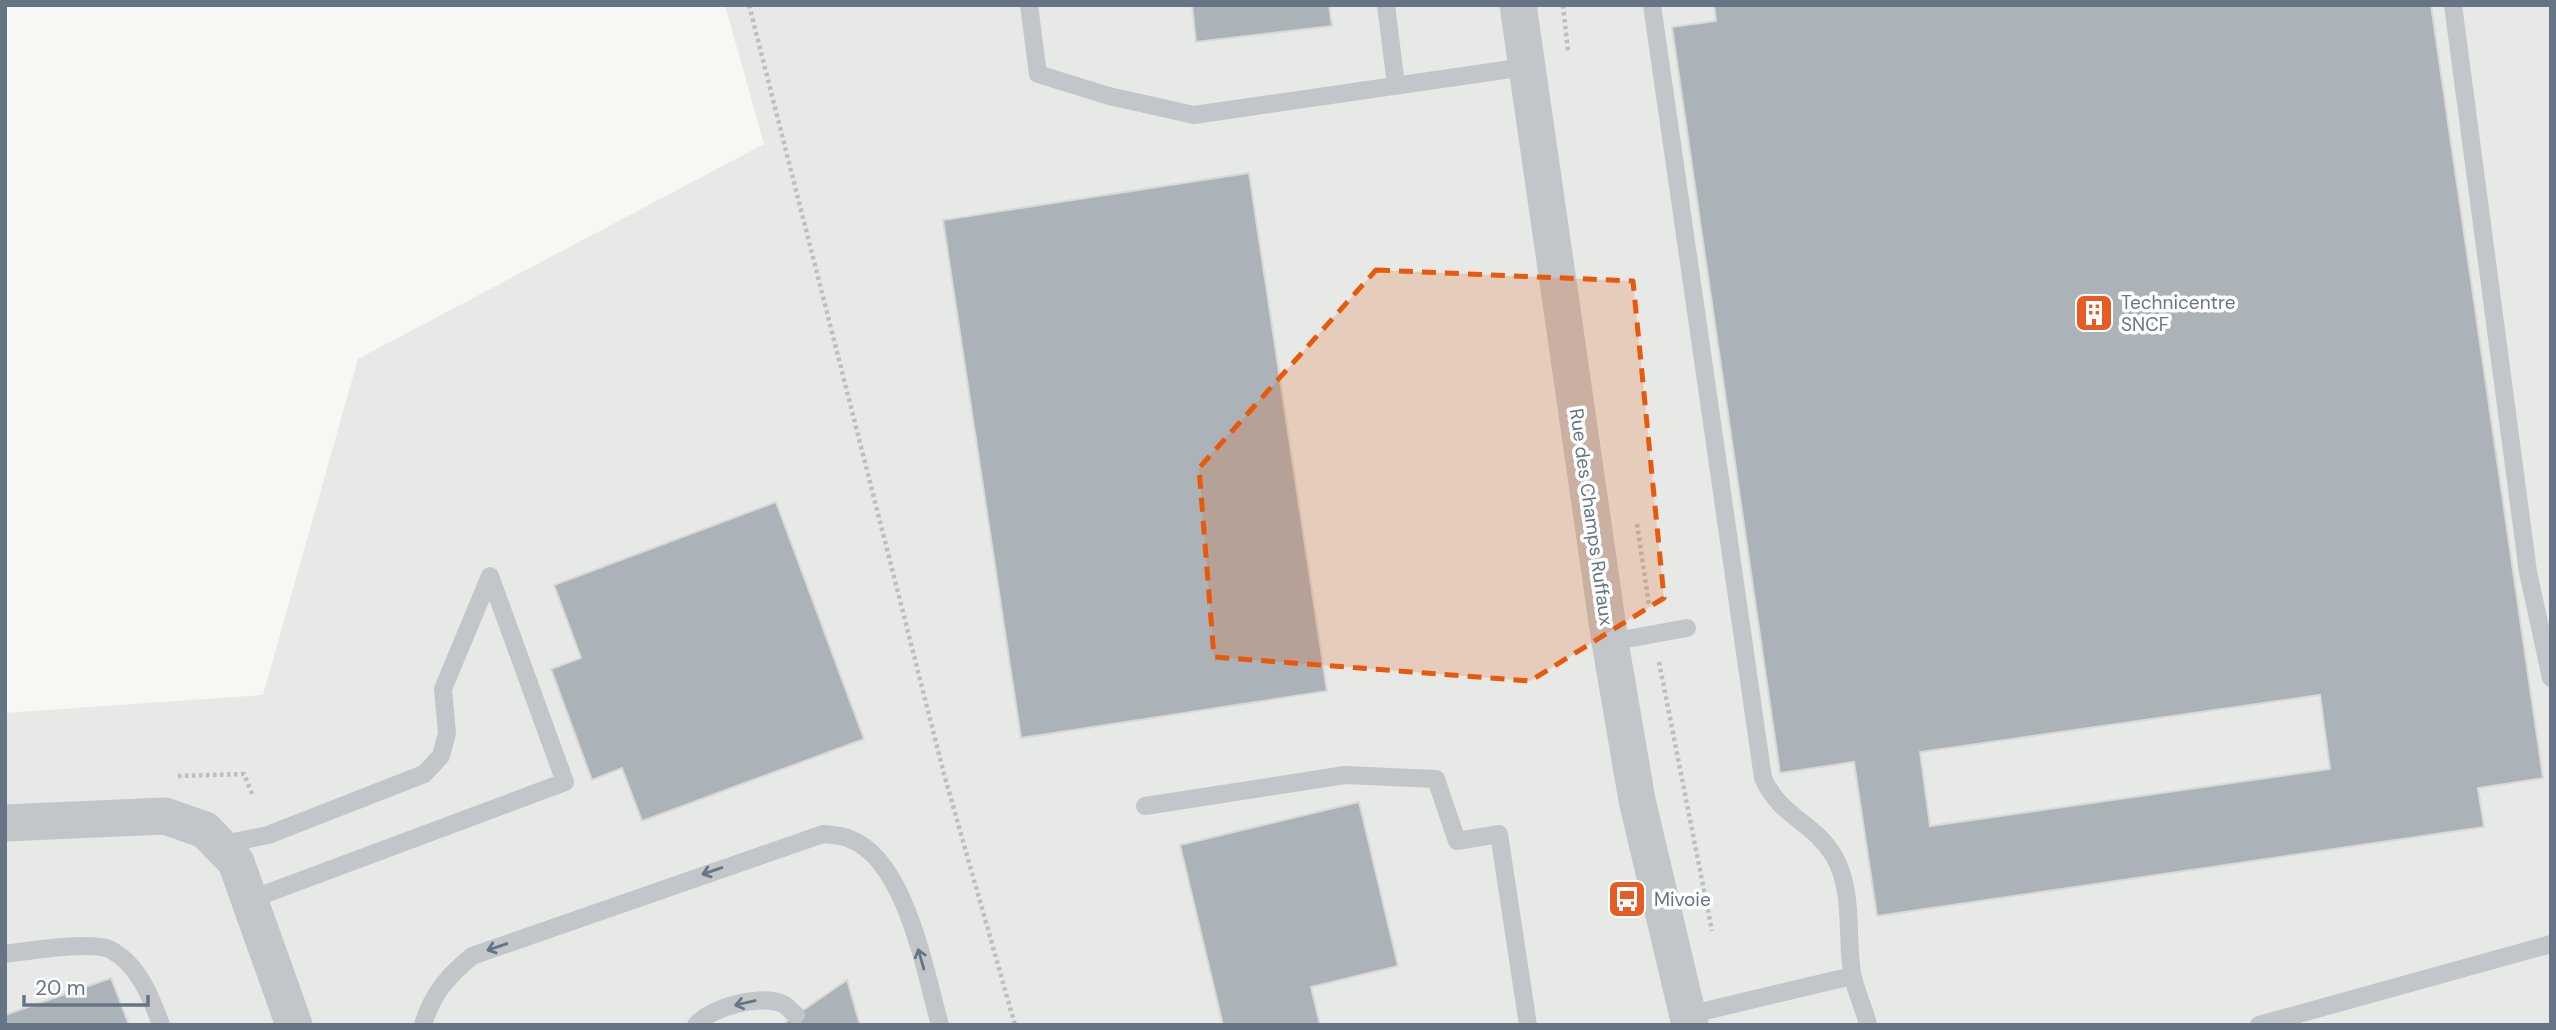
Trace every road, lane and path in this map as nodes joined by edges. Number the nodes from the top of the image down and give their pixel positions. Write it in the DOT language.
graph roads {
  1 [pos="749,5"];
  2 [pos="1029,5"];
  3 [pos="1386,5"];
  4 [pos="1518,5"];
  5 [pos="1563,5"];
  6 [pos="1652,5"];
  7 [pos="2453,5"];
  8 [pos="1569,60"];
  9 [pos="1525,66"];
  10 [pos="1396,85"];
  11 [pos="1635,511"];
  12 [pos="1687,628"];
  13 [pos="1654,635"];
  14 [pos="1610,642"];
  15 [pos="2551,678"];
  16 [pos="1145,806"];
  17 [pos="5,823"];
  18 [pos="219,845"];
  19 [pos="249,900"];
  20 [pos="1714,940"];
  21 [pos="2551,944"];
  22 [pos="5,954"];
  23 [pos="1852,976"];
  24 [pos="796,1015"];
  25 [pos="1689,1020"];
  26 [pos="161,1025"];
  27 [pos="294,1025"];
  28 [pos="423,1025"];
  29 [pos="696,1025"];
  30 [pos="940,1025"];
  31 [pos="1015,1025"];
  32 [pos="1528,1025"];
  33 [pos="1868,1025"];
  34 [pos="2259,1025"];
  1 -- 31 [label="path"];
  2 -- 10 [label="lane"];
  3 -- 10 [label="lane"];
  4 -- 9 [label="street, Rue des Champs Ruffaux"];
  5 -- 8 [label="path"];
  6 -- 23 [label="lane"];
  7 -- 15 [label="lane"];
  9 -- 10 [label="lane"];
  9 -- 14 [label="street, Rue des Champs Ruffaux"];
  11 -- 13 [label="path"];
  12 -- 13 [label="lane"];
  13 -- 14 [label="lane"];
  13 -- 20 [label="path"];
  14 -- 25 [label="street, Rue des Champs Ruffaux"];
  16 -- 32 [label="lane"];
  17 -- 18 [label="street"];
  18 -- 19 [label="street"];
  18 -- 19 [label="lane"];
  19 -- 27 [label="street"];
  21 -- 34 [label="lane"];
  22 -- 26 [label="lane"];
  23 -- 25 [label="lane"];
  23 -- 33 [label="lane"];
  24 -- 29 [label="lane, one-way"];
  30 -- 28 [label="lane, one-way"];
}
